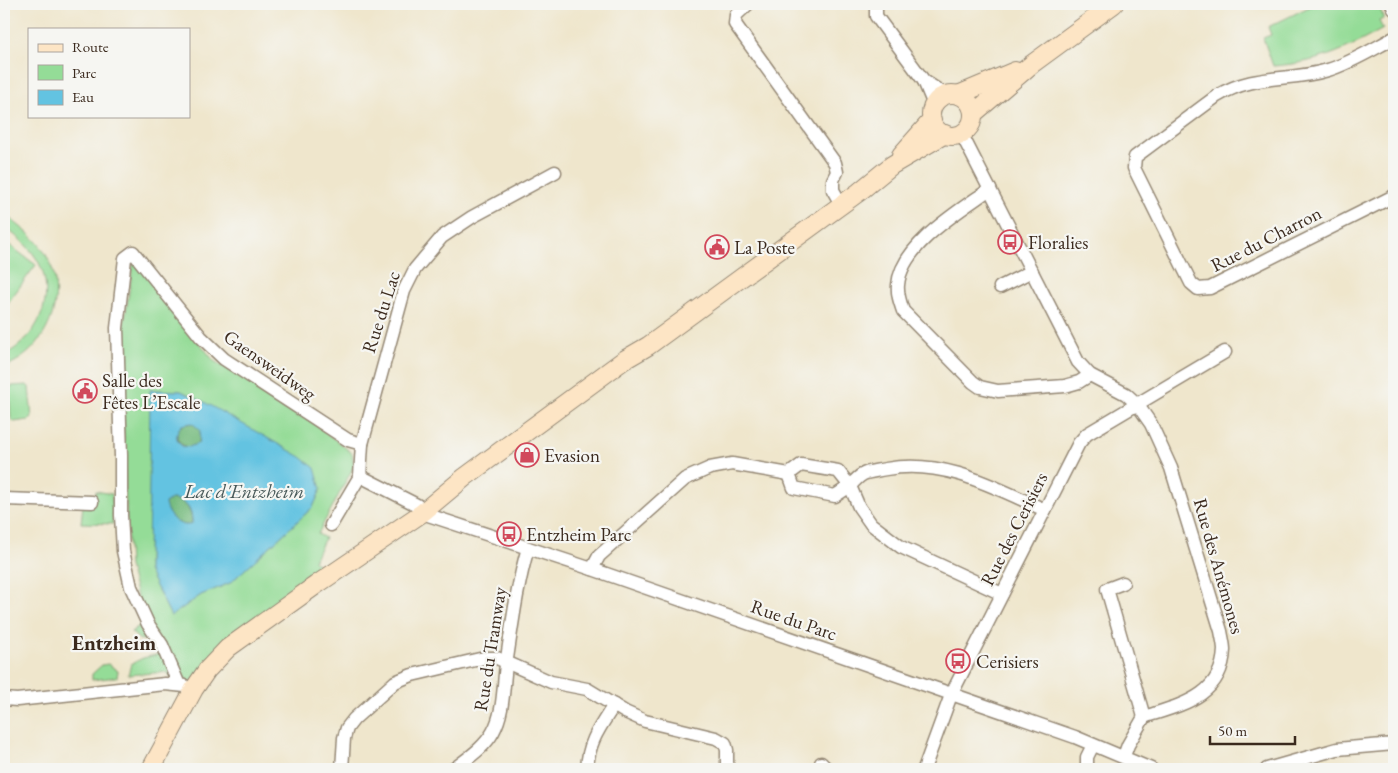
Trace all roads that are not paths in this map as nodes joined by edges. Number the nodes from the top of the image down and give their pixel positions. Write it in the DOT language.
graph roads {
  1 [pos="748,4"];
  2 [pos="876,4"];
  3 [pos="1114,4"];
  4 [pos="1392,4"];
  5 [pos="1394,8"];
  6 [pos="1394,38"];
  7 [pos="1032,64"];
  8 [pos="942,104"];
  9 [pos="973,114"];
  10 [pos="953,134"];
  11 [pos="892,165"];
  12 [pos="555,172"];
  13 [pos="990,189"];
  14 [pos="1394,196"];
  15 [pos="841,204"];
  16 [pos="1032,271"];
  17 [pos="1000,287"];
  18 [pos="1225,352"];
  19 [pos="1090,375"];
  20 [pos="1137,404"];
  21 [pos="362,444"];
  22 [pos="789,474"];
  23 [pos="360,476"];
  24 [pos="850,486"];
  25 [pos="4,498"];
  26 [pos="92,502"];
  27 [pos="1044,510"];
  28 [pos="422,513"];
  29 [pos="331,525"];
  30 [pos="528,548"];
  31 [pos="592,569"];
  32 [pos="1123,583"];
  33 [pos="1002,594"];
  34 [pos="507,663"];
  35 [pos="186,687"];
  36 [pos="951,695"];
  37 [pos="4,700"];
  38 [pos="614,705"];
  39 [pos="1144,717"];
  40 [pos="1394,744"];
  41 [pos="1093,745"];
  42 [pos="1124,756"];
  43 [pos="151,769"];
  44 [pos="342,769"];
  45 [pos="454,769"];
  46 [pos="587,769"];
  47 [pos="727,769"];
  48 [pos="924,769"];
  49 [pos="1087,769"];
  50 [pos="1151,769"];
  51 [pos="1266,769"];
  1 -- 15 [label="street"];
  2 -- 8 [label="street"];
  3 -- 7 [label="main road"];
  4 -- 5 [label="street"];
  6 -- 14 [label="street, Rue du Charron"];
  7 -- 8 [label="main road"];
  7 -- 9 [label="main road"];
  8 -- 9 [label="main road"];
  8 -- 10 [label="main road"];
  8 -- 11 [label="main road"];
  9 -- 10 [label="main road"];
  10 -- 11 [label="main road"];
  10 -- 13 [label="street"];
  11 -- 15 [label="main road"];
  12 -- 21 [label="street, Rue du Lac"];
  13 -- 16 [label="street"];
  13 -- 19 [label="street"];
  15 -- 28 [label="main road"];
  16 -- 17 [label="street"];
  16 -- 19 [label="street"];
  18 -- 20 [label="street, Rue des Cerisiers"];
  19 -- 20 [label="street, Rue des Anémones"];
  20 -- 27 [label="street, Rue des Cerisiers"];
  20 -- 39 [label="street, Rue des Anémones"];
  21 -- 23 [label="street, Rue du Lac"];
  21 -- 35 [label="street, Gaensweidweg"];
  22 -- 24 [label="street"];
  22 -- 24 [label="street"];
  22 -- 31 [label="street"];
  23 -- 28 [label="street"];
  23 -- 29 [label="street, Rue du Lac"];
  24 -- 27 [label="street"];
  24 -- 33 [label="street"];
  25 -- 26 [label="street"];
  27 -- 33 [label="street, Rue des Cerisiers"];
  28 -- 30 [label="street, Rue du Parc"];
  28 -- 35 [label="main road"];
  30 -- 31 [label="street, Rue du Parc"];
  30 -- 34 [label="street, Rue du Tramway"];
  31 -- 36 [label="street, Rue du Parc"];
  32 -- 39 [label="street"];
  33 -- 36 [label="street, Rue des Cerisiers"];
  34 -- 38 [label="street"];
  34 -- 44 [label="street"];
  34 -- 45 [label="street, Rue du Tramway"];
  35 -- 37 [label="street"];
  35 -- 43 [label="main road"];
  36 -- 41 [label="street, Rue du Parc"];
  36 -- 48 [label="street, Rue des Cerisiers"];
  38 -- 46 [label="street"];
  38 -- 47 [label="street"];
  39 -- 42 [label="street"];
  40 -- 51 [label="street"];
  41 -- 42 [label="street, Rue du Parc"];
  41 -- 49 [label="street"];
  42 -- 50 [label="street, Rue du Parc"];
}
